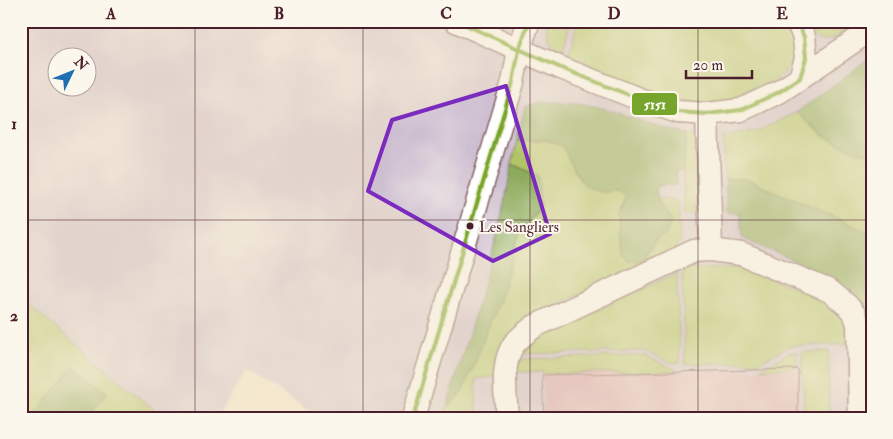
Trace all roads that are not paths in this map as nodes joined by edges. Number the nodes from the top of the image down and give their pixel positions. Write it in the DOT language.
graph roads {
  1 [pos="456,21"];
  2 [pos="529,21"];
  3 [pos="797,21"];
  4 [pos="872,29"];
  5 [pos="519,50"];
  6 [pos="800,78"];
  7 [pos="707,114"];
  8 [pos="711,250"];
  9 [pos="413,418"];
  10 [pos="507,418"];
  11 [pos="860,418"];
  1 -- 5 [label="street"];
  2 -- 5 [label="street"];
  3 -- 6 [label="street"];
  4 -- 6 [label="street"];
  5 -- 7 [label="street"];
  5 -- 9 [label="street"];
  6 -- 7 [label="street"];
  7 -- 8 [label="street"];
  8 -- 10 [label="street"];
  8 -- 11 [label="street"];
}
